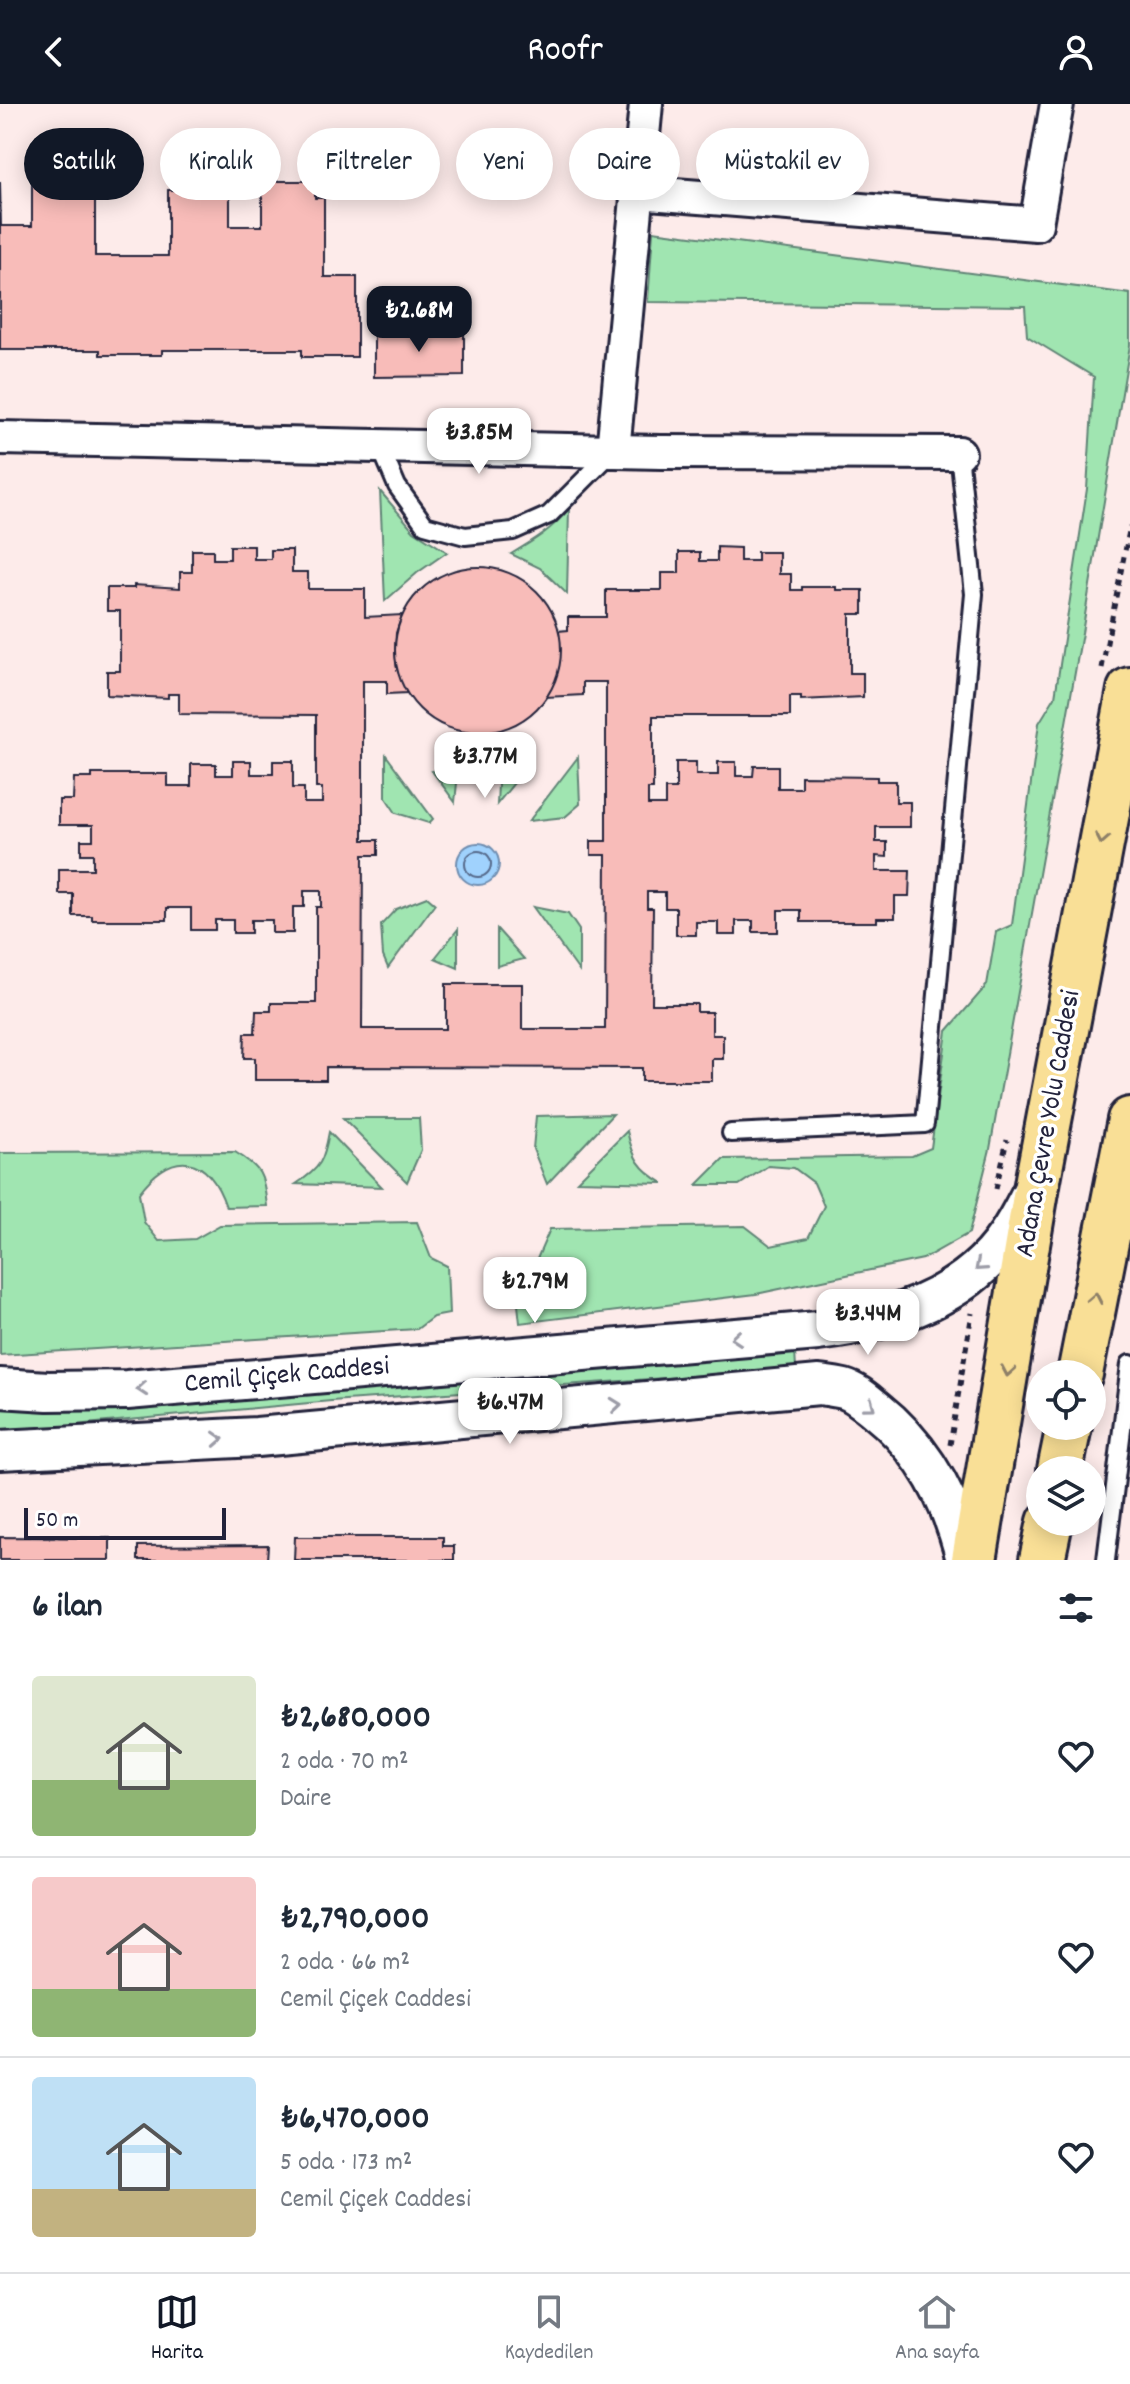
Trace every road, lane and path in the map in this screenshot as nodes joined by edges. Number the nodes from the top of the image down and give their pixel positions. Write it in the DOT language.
graph roads {
  1 [pos="646,104"];
  2 [pos="1057,104"];
  3 [pos="644,128"];
  4 [pos="680,195"];
  5 [pos="636,200"];
  6 [pos="0,438"];
  7 [pos="380,446"];
  8 [pos="613,451"];
  9 [pos="959,453"];
  10 [pos="1130,690"];
  11 [pos="1130,1120"];
  12 [pos="731,1133"];
  13 [pos="1038,1179"];
  14 [pos="818,1331"];
  15 [pos="1083,1360"];
  16 [pos="1130,1364"];
  17 [pos="819,1385"];
  18 [pos="0,1388"];
  19 [pos="0,1450"];
  20 [pos="1047,1536"];
  21 [pos="966,1560"];
  22 [pos="974,1560"];
  23 [pos="1042,1560"];
  24 [pos="1106,1560"];
  1 -- 3 [label="street"];
  2 -- 4 [label="street"];
  5 -- 8 [label="street"];
  6 -- 7 [label="street"];
  7 -- 8 [label="street"];
  7 -- 8 [label="lane"];
  8 -- 9 [label="street"];
  9 -- 12 [label="lane"];
  10 -- 13 [label="highway, Adana Çevre Yolu Caddesi, one-way"];
  15 -- 11 [label="highway, one-way"];
  13 -- 14 [label="street, Cemil Çiçek Caddesi, one-way"];
  13 -- 22 [label="highway, Adana Çevre Yolu Caddesi, one-way"];
  14 -- 17 [label="street"];
  14 -- 18 [label="street, Cemil Çiçek Caddesi, one-way"];
  16 -- 24 [label="lane"];
  19 -- 17 [label="street, Cemil Çiçek Caddesi, one-way"];
  17 -- 21 [label="street, Cemil Çiçek Caddesi, one-way"];
  20 -- 23 [label="highway"];
}
